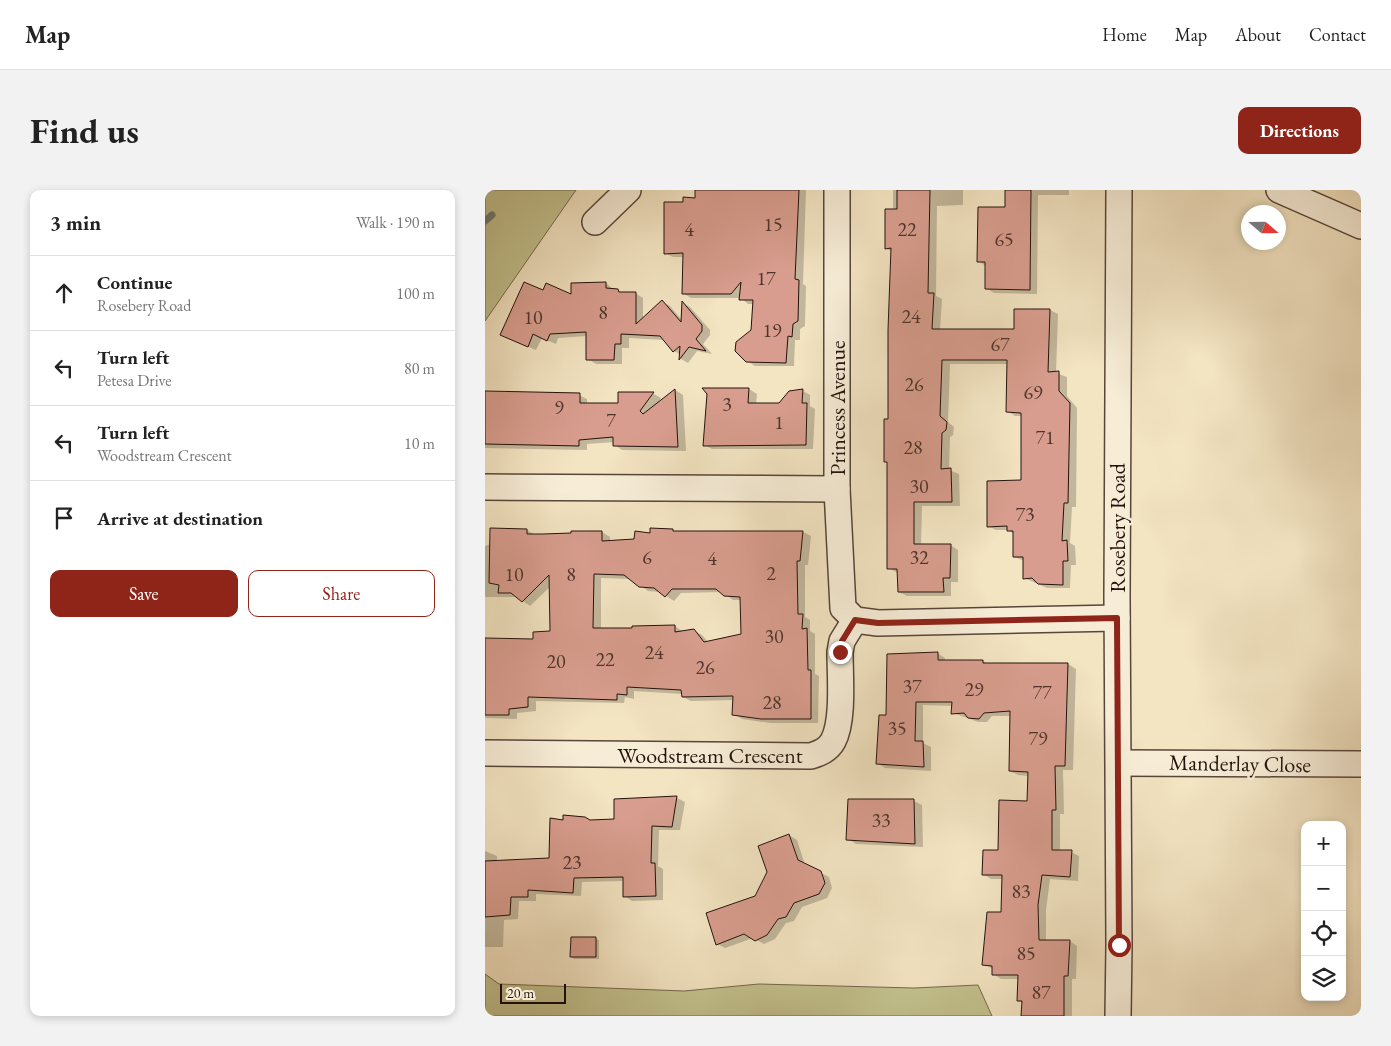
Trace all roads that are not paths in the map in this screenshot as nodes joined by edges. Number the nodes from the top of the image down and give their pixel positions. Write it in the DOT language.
graph roads {
  1 [pos="628,190"];
  2 [pos="837,190"];
  3 [pos="1119,190"];
  4 [pos="1279,190"];
  5 [pos="595,222"];
  6 [pos="1361,226"];
  7 [pos="485,487"];
  8 [pos="837,489"];
  9 [pos="1117,618"];
  10 [pos="855,620"];
  11 [pos="485,753"];
  12 [pos="1119,763"];
  13 [pos="1361,764"];
  14 [pos="1118,1016"];
  1 -- 5 [label="street"];
  2 -- 8 [label="street, Princess Avenue"];
  3 -- 9 [label="street, Rosebery Road"];
  4 -- 6 [label="street"];
  7 -- 8 [label="street"];
  8 -- 10 [label="street, Princess Avenue"];
  9 -- 10 [label="street"];
  9 -- 12 [label="street, Rosebery Road"];
  10 -- 11 [label="street, Woodstream Crescent"];
  12 -- 13 [label="street, Manderlay Close"];
  12 -- 14 [label="street, Rosebery Road"];
}
